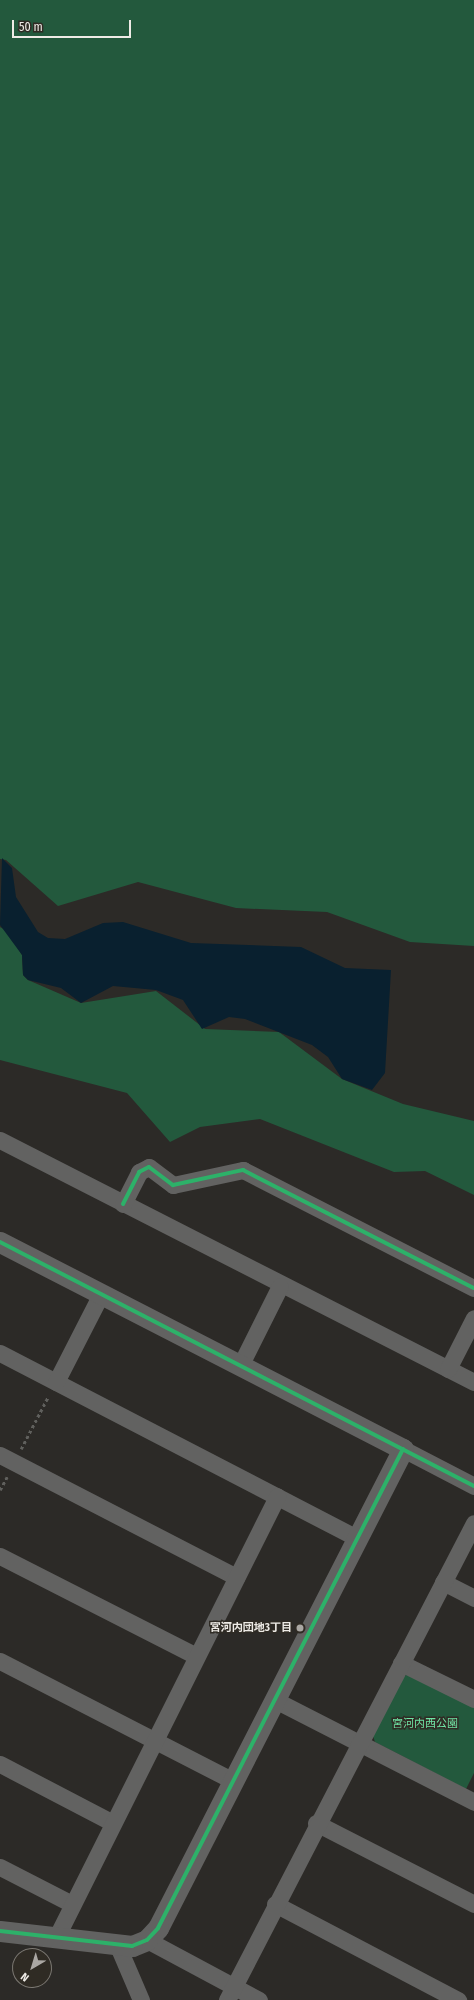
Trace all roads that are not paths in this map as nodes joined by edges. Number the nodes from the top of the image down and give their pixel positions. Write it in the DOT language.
graph roads {
  1 [pos="0,1140"];
  2 [pos="123,1204"];
  3 [pos="0,1242"];
  4 [pos="280,1286"];
  5 [pos="474,1288"];
  6 [pos="100,1294"];
  7 [pos="474,1318"];
  8 [pos="0,1353"];
  9 [pos="240,1366"];
  10 [pos="448,1369"];
  11 [pos="56,1382"];
  12 [pos="474,1382"];
  13 [pos="403,1449"];
  14 [pos="7,1459"];
  15 [pos="474,1486"];
  16 [pos="277,1496"];
  17 [pos="474,1524"];
  18 [pos="357,1538"];
  19 [pos="0,1556"];
  20 [pos="236,1577"];
  21 [pos="443,1582"];
  22 [pos="474,1598"];
  23 [pos="196,1656"];
  24 [pos="0,1661"];
  25 [pos="401,1663"];
  26 [pos="474,1699"];
  27 [pos="275,1700"];
  28 [pos="154,1741"];
  29 [pos="359,1743"];
  30 [pos="0,1764"];
  31 [pos="233,1781"];
  32 [pos="474,1802"];
  33 [pos="113,1823"];
  34 [pos="316,1823"];
  35 [pos="0,1867"];
  36 [pos="72,1904"];
  37 [pos="275,1904"];
  38 [pos="474,1904"];
  39 [pos="0,1931"];
  40 [pos="56,1938"];
  41 [pos="147,1940"];
  42 [pos="117,1944"];
  43 [pos="230,1993"];
  44 [pos="141,2000"];
  45 [pos="259,2000"];
  46 [pos="458,2000"];
  1 -- 2 [label="street"];
  2 -- 4 [label="street"];
  2 -- 5 [label="street"];
  3 -- 6 [label="street"];
  4 -- 9 [label="street"];
  4 -- 10 [label="street"];
  6 -- 9 [label="street"];
  6 -- 11 [label="street"];
  7 -- 10 [label="street"];
  8 -- 11 [label="street"];
  9 -- 13 [label="street"];
  10 -- 12 [label="street"];
  11 -- 16 [label="street"];
  13 -- 15 [label="street"];
  13 -- 18 [label="street"];
  14 -- 20 [label="street"];
  16 -- 18 [label="street"];
  16 -- 20 [label="street"];
  17 -- 21 [label="street"];
  18 -- 27 [label="street"];
  19 -- 23 [label="street"];
  20 -- 23 [label="street"];
  21 -- 22 [label="street"];
  21 -- 25 [label="street"];
  23 -- 28 [label="street"];
  24 -- 28 [label="street"];
  25 -- 26 [label="street"];
  25 -- 29 [label="street"];
  27 -- 29 [label="street"];
  27 -- 31 [label="street"];
  28 -- 31 [label="street"];
  28 -- 33 [label="street"];
  29 -- 32 [label="street"];
  29 -- 34 [label="street"];
  30 -- 33 [label="street"];
  31 -- 41 [label="street"];
  33 -- 36 [label="street"];
  34 -- 37 [label="street"];
  34 -- 38 [label="street"];
  35 -- 36 [label="street"];
  36 -- 40 [label="street"];
  37 -- 43 [label="street"];
  37 -- 46 [label="street"];
  39 -- 40 [label="street"];
  40 -- 42 [label="street"];
  41 -- 42 [label="street"];
  41 -- 43 [label="street"];
  42 -- 44 [label="street"];
  43 -- 45 [label="street"];
}
